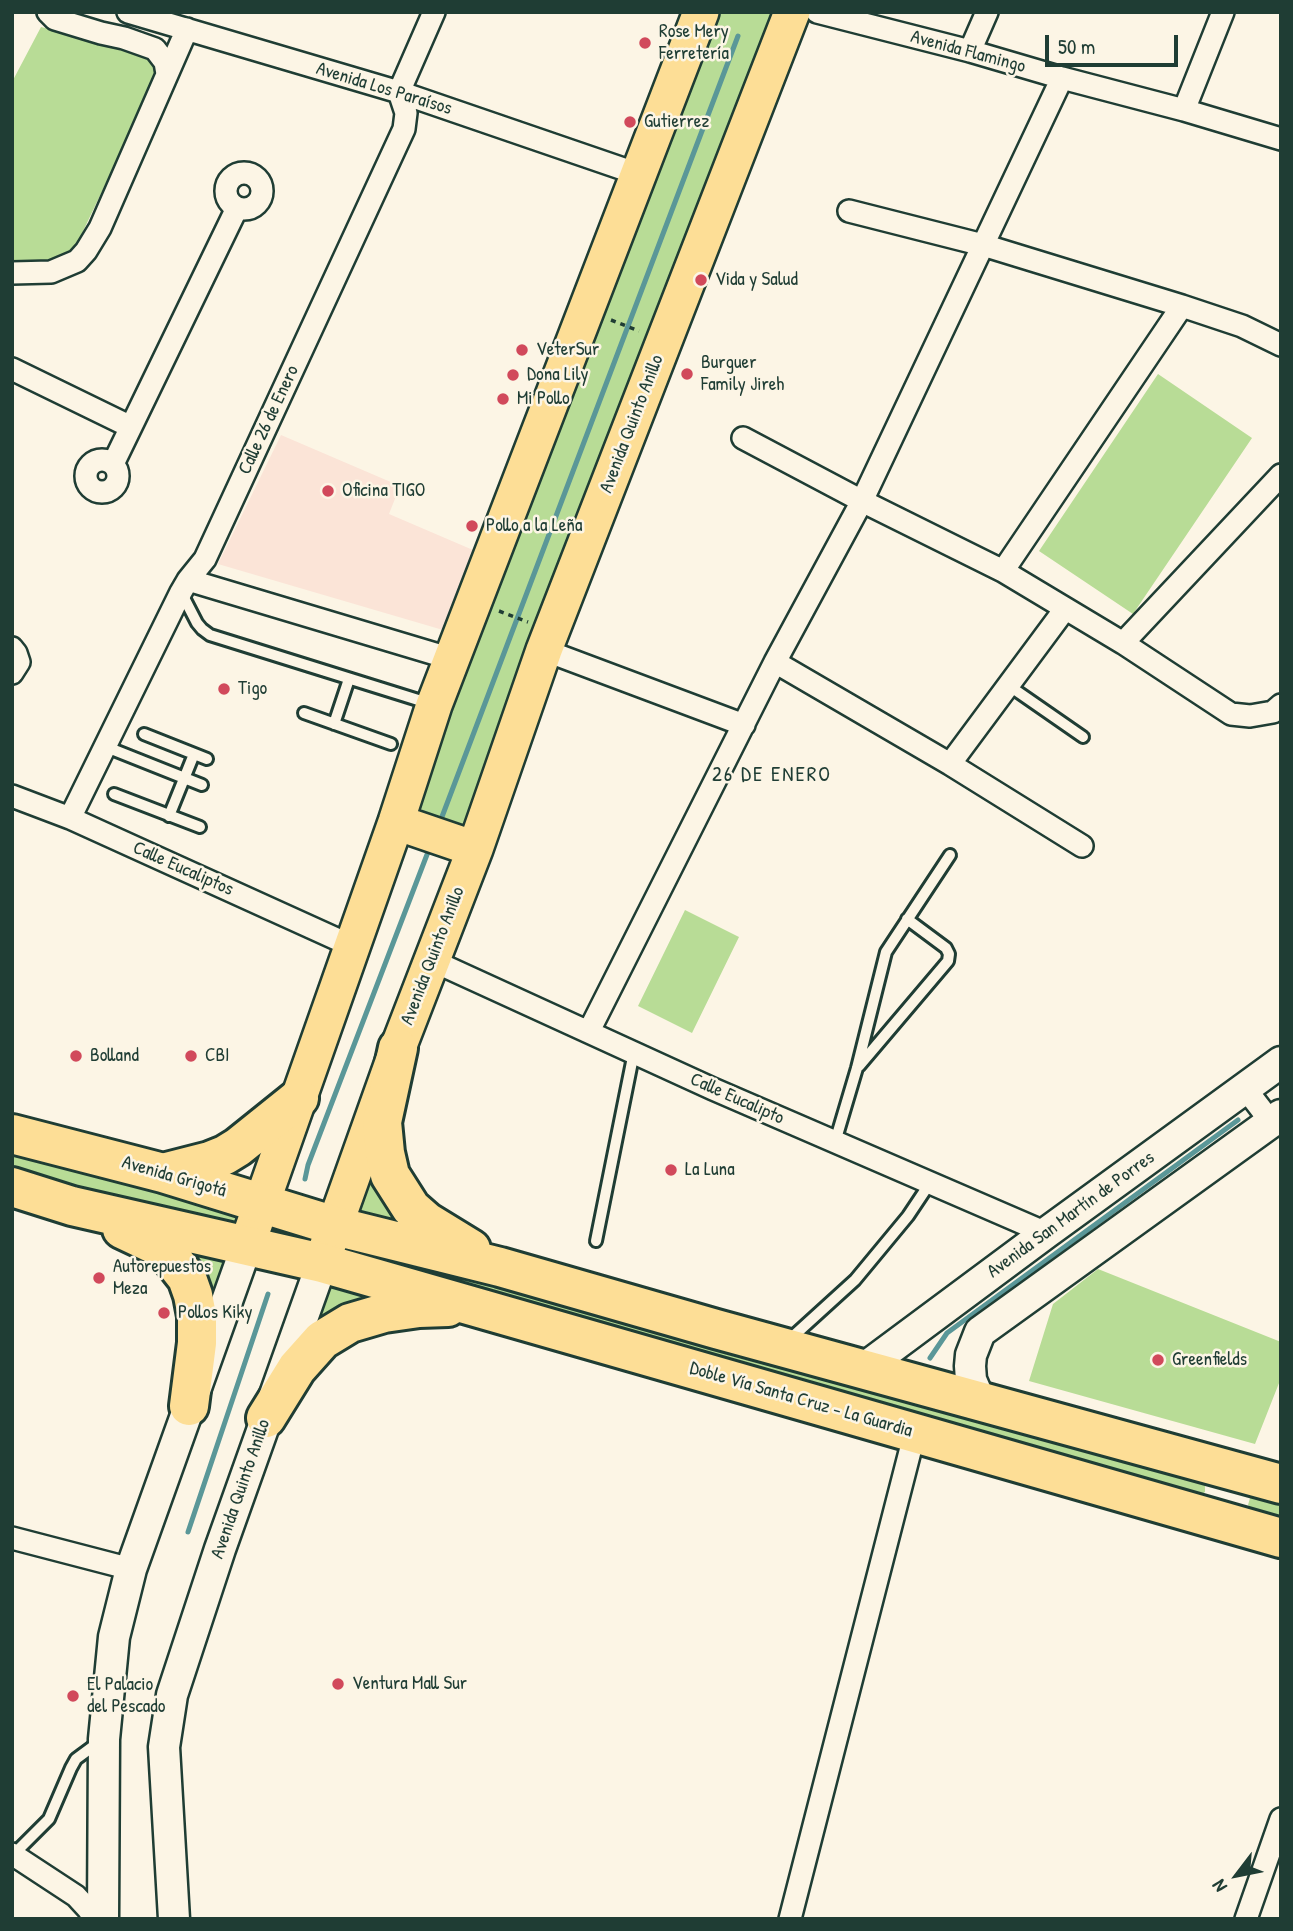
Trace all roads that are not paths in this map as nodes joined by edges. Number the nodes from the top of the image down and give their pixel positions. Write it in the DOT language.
graph roads {
  1 [pos="48,12"];
  2 [pos="434,12"];
  3 [pos="701,12"];
  4 [pos="792,12"];
  5 [pos="817,12"];
  6 [pos="987,12"];
  7 [pos="1223,12"];
  8 [pos="135,13"];
  9 [pos="187,29"];
  10 [pos="970,51"];
  11 [pos="167,74"];
  12 [pos="1062,78"];
  13 [pos="399,92"];
  14 [pos="1184,110"];
  15 [pos="1281,139"];
  16 [pos="638,174"];
  17 [pos="237,208"];
  18 [pos="849,211"];
  19 [pos="983,245"];
  20 [pos="12,273"];
  21 [pos="1182,306"];
  22 [pos="1280,344"];
  23 [pos="15,377"];
  24 [pos="131,427"];
  25 [pos="743,438"];
  26 [pos="113,464"];
  27 [pos="1281,475"];
  28 [pos="862,501"];
  29 [pos="1003,571"];
  30 [pos="184,587"];
  31 [pos="1065,609"];
  32 [pos="539,637"];
  33 [pos="1123,643"];
  34 [pos="12,648"];
  35 [pos="452,659"];
  36 [pos="775,662"];
  37 [pos="12,673"];
  38 [pos="349,679"];
  39 [pos="1009,685"];
  40 [pos="434,705"];
  41 [pos="1281,705"];
  42 [pos="304,713"];
  43 [pos="334,724"];
  44 [pos="744,725"];
  45 [pos="144,734"];
  46 [pos="1083,737"];
  47 [pos="391,744"];
  48 [pos="104,746"];
  49 [pos="194,754"];
  50 [pos="207,758"];
  51 [pos="950,764"];
  52 [pos="185,778"];
  53 [pos="202,785"];
  54 [pos="114,794"];
  55 [pos="12,796"];
  56 [pos="169,816"];
  57 [pos="70,818"];
  58 [pos="396,822"];
  59 [pos="200,827"];
  60 [pos="1082,846"];
  61 [pos="475,849"];
  62 [pos="950,855"];
  63 [pos="907,919"];
  64 [pos="352,946"];
  65 [pos="431,960"];
  66 [pos="589,1031"];
  67 [pos="398,1048"];
  68 [pos="634,1051"];
  69 [pos="1281,1062"];
  70 [pos="858,1068"];
  71 [pos="1245,1088"];
  72 [pos="299,1098"];
  73 [pos="1277,1121"];
  74 [pos="12,1134"];
  75 [pos="835,1142"];
  76 [pos="163,1173"];
  77 [pos="930,1183"];
  78 [pos="12,1187"];
  79 [pos="261,1203"];
  80 [pos="72,1206"];
  81 [pos="335,1226"];
  82 [pos="1046,1233"];
  83 [pos="596,1241"];
  84 [pos="247,1245"];
  85 [pos="322,1263"];
  86 [pos="500,1267"];
  87 [pos="472,1306"];
  88 [pos="782,1347"];
  89 [pos="863,1369"];
  90 [pos="980,1401"];
  91 [pos="189,1406"];
  92 [pos="266,1418"];
  93 [pos="915,1432"];
  94 [pos="1203,1463"];
  95 [pos="1279,1484"];
  96 [pos="1185,1511"];
  97 [pos="1265,1534"];
  98 [pos="12,1538"];
  99 [pos="131,1569"];
  100 [pos="104,1739"];
  101 [pos="1281,1819"];
  102 [pos="13,1854"];
  103 [pos="94,1919"];
  104 [pos="103,1919"];
  105 [pos="174,1919"];
  106 [pos="790,1919"];
  107 [pos="1246,1919"];
  1 -- 11 [label="street"];
  2 -- 13 [label="street"];
  3 -- 16 [label="main road"];
  4 -- 32 [label="main road, Avenida Quinto Anillo"];
  5 -- 10 [label="street, Avenida Flamingo"];
  6 -- 10 [label="street"];
  7 -- 14 [label="street"];
  8 -- 9 [label="street, Avenida Los Paraísos"];
  9 -- 11 [label="street"];
  9 -- 13 [label="street, Avenida Los Paraísos"];
  10 -- 12 [label="street, Avenida Flamingo"];
  11 -- 20 [label="street"];
  12 -- 14 [label="street, Avenida Flamingo"];
  12 -- 19 [label="street"];
  13 -- 16 [label="street, Avenida Los Paraísos"];
  13 -- 30 [label="street, Calle 26 de Enero"];
  14 -- 15 [label="street, Avenida Flamingo"];
  16 -- 35 [label="main road"];
  17 -- 24 [label="street"];
  18 -- 19 [label="street"];
  19 -- 21 [label="street"];
  19 -- 28 [label="street"];
  21 -- 22 [label="street"];
  21 -- 29 [label="street"];
  23 -- 24 [label="street"];
  24 -- 26 [label="street"];
  25 -- 28 [label="street"];
  27 -- 33 [label="street"];
  28 -- 29 [label="street"];
  28 -- 36 [label="street"];
  29 -- 31 [label="street"];
  30 -- 35 [label="street"];
  30 -- 38 [label="lane"];
  30 -- 48 [label="street, Calle 26 de Enero"];
  31 -- 33 [label="street"];
  31 -- 39 [label="street"];
  32 -- 44 [label="street"];
  32 -- 61 [label="main road, Avenida Quinto Anillo"];
  33 -- 41 [label="street"];
  34 -- 37 [label="street"];
  35 -- 40 [label="main road"];
  36 -- 44 [label="street"];
  36 -- 51 [label="street"];
  38 -- 40 [label="lane"];
  38 -- 43 [label="lane"];
  39 -- 46 [label="lane"];
  39 -- 51 [label="street"];
  40 -- 58 [label="main road"];
  42 -- 43 [label="lane"];
  43 -- 47 [label="lane"];
  44 -- 66 [label="street"];
  45 -- 49 [label="lane"];
  48 -- 52 [label="lane"];
  48 -- 57 [label="street, Calle 26 de Enero"];
  49 -- 50 [label="lane"];
  49 -- 52 [label="lane"];
  51 -- 60 [label="street"];
  52 -- 53 [label="lane"];
  52 -- 56 [label="lane"];
  54 -- 56 [label="lane"];
  55 -- 57 [label="street, Calle Eucaliptos"];
  56 -- 59 [label="lane"];
  57 -- 64 [label="street, Calle Eucaliptos"];
  58 -- 61 [label="main road"];
  58 -- 64 [label="main road"];
  61 -- 65 [label="main road, Avenida Quinto Anillo"];
  62 -- 63 [label="lane"];
  63 -- 70 [label="lane"];
  63 -- 70 [label="lane"];
  64 -- 72 [label="main road"];
  65 -- 66 [label="street, Calle Eucalipto"];
  65 -- 67 [label="main road, Avenida Quinto Anillo"];
  66 -- 68 [label="street, Calle Eucalipto"];
  67 -- 81 [label="main road, Avenida Quinto Anillo"];
  67 -- 86 [label="highway"];
  68 -- 75 [label="street, Calle Eucalipto"];
  68 -- 83 [label="lane"];
  69 -- 71 [label="main road, Avenida San Martín de Porres"];
  70 -- 75 [label="lane"];
  71 -- 73 [label="street"];
  71 -- 82 [label="main road, Avenida San Martín de Porres"];
  72 -- 76 [label="highway"];
  72 -- 79 [label="main road"];
  73 -- 90 [label="main road"];
  74 -- 76 [label="highway, Avenida Grigotá"];
  75 -- 77 [label="street, Calle Eucalipto"];
  76 -- 79 [label="highway, Avenida Grigotá"];
  77 -- 82 [label="street, Calle Eucalipto"];
  77 -- 88 [label="lane"];
  78 -- 80 [label="highway"];
  79 -- 81 [label="highway, Avenida Grigotá"];
  79 -- 84 [label="main road"];
  80 -- 84 [label="highway"];
  80 -- 91 [label="highway"];
  81 -- 85 [label="main road, Avenida Quinto Anillo"];
  81 -- 86 [label="highway"];
  82 -- 89 [label="main road, Avenida San Martín de Porres"];
  84 -- 85 [label="highway"];
  84 -- 91 [label="main road"];
  85 -- 87 [label="highway, Doble Vía Santa Cruz - La Guardia"];
  85 -- 92 [label="main road, Avenida Quinto Anillo"];
  86 -- 88 [label="highway"];
  87 -- 92 [label="highway"];
  87 -- 93 [label="highway, Doble Vía Santa Cruz - La Guardia"];
  88 -- 89 [label="highway"];
  89 -- 90 [label="highway"];
  90 -- 94 [label="highway"];
  91 -- 99 [label="main road"];
  92 -- 105 [label="main road, Avenida Quinto Anillo"];
  93 -- 96 [label="highway, Doble Vía Santa Cruz - La Guardia"];
  93 -- 106 [label="street"];
  94 -- 95 [label="highway"];
  94 -- 96 [label="highway"];
  95 -- 97 [label="highway"];
  96 -- 97 [label="highway, Doble Vía Santa Cruz - La Guardia"];
  98 -- 99 [label="street"];
  99 -- 100 [label="main road"];
  100 -- 102 [label="lane"];
  100 -- 104 [label="main road"];
  101 -- 107 [label="street"];
  102 -- 103 [label="street"];
}
